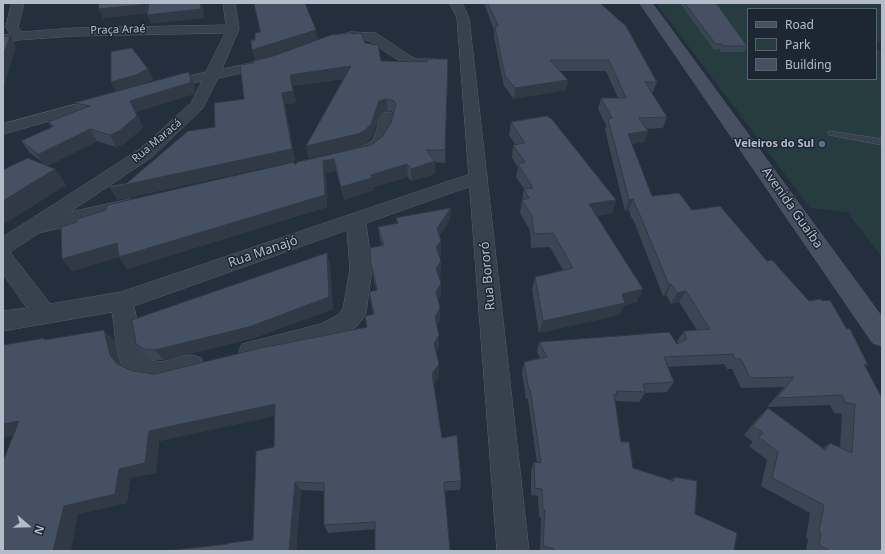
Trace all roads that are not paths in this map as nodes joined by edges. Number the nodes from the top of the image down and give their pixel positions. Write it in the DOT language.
graph roads {
  1 [pos="18,3"];
  2 [pos="229,3"];
  3 [pos="456,3"];
  4 [pos="646,3"];
  5 [pos="233,29"];
  6 [pos="18,36"];
  7 [pos="3,39"];
  8 [pos="317,46"];
  9 [pos="283,58"];
  10 [pos="432,62"];
  11 [pos="215,68"];
  12 [pos="149,89"];
  13 [pos="119,98"];
  14 [pos="388,117"];
  15 [pos="3,129"];
  16 [pos="832,133"];
  17 [pos="882,142"];
  18 [pos="343,157"];
  19 [pos="479,176"];
  20 [pos="144,202"];
  21 [pos="356,220"];
  22 [pos="34,227"];
  23 [pos="3,247"];
  24 [pos="3,258"];
  25 [pos="122,301"];
  26 [pos="44,314"];
  27 [pos="3,321"];
  28 [pos="882,336"];
  29 [pos="233,356"];
  30 [pos="210,361"];
  31 [pos="513,551"];
  1 -- 6 [label="street"];
  2 -- 5 [label="street"];
  3 -- 19 [label="street, Rua Bororó"];
  4 -- 28 [label="main road, Avenida Guaíba"];
  5 -- 6 [label="street, Praça Araé"];
  5 -- 11 [label="street, Rua Maracá"];
  6 -- 7 [label="street, Praça Araé"];
  8 -- 10 [label="street"];
  9 -- 11 [label="street"];
  11 -- 12 [label="street"];
  11 -- 22 [label="street, Rua Maracá"];
  13 -- 15 [label="street"];
  14 -- 18 [label="street"];
  16 -- 17 [label="lane"];
  19 -- 21 [label="street, Rua Manajó"];
  19 -- 31 [label="street, Rua Bororó"];
  20 -- 22 [label="street"];
  21 -- 25 [label="street, Rua Manajó"];
  21 -- 29 [label="street"];
  22 -- 23 [label="street, Rua Maracá"];
  24 -- 26 [label="street"];
  25 -- 26 [label="street, Rua Manajó"];
  25 -- 30 [label="street"];
  26 -- 27 [label="street, Rua Manajó"];
}
